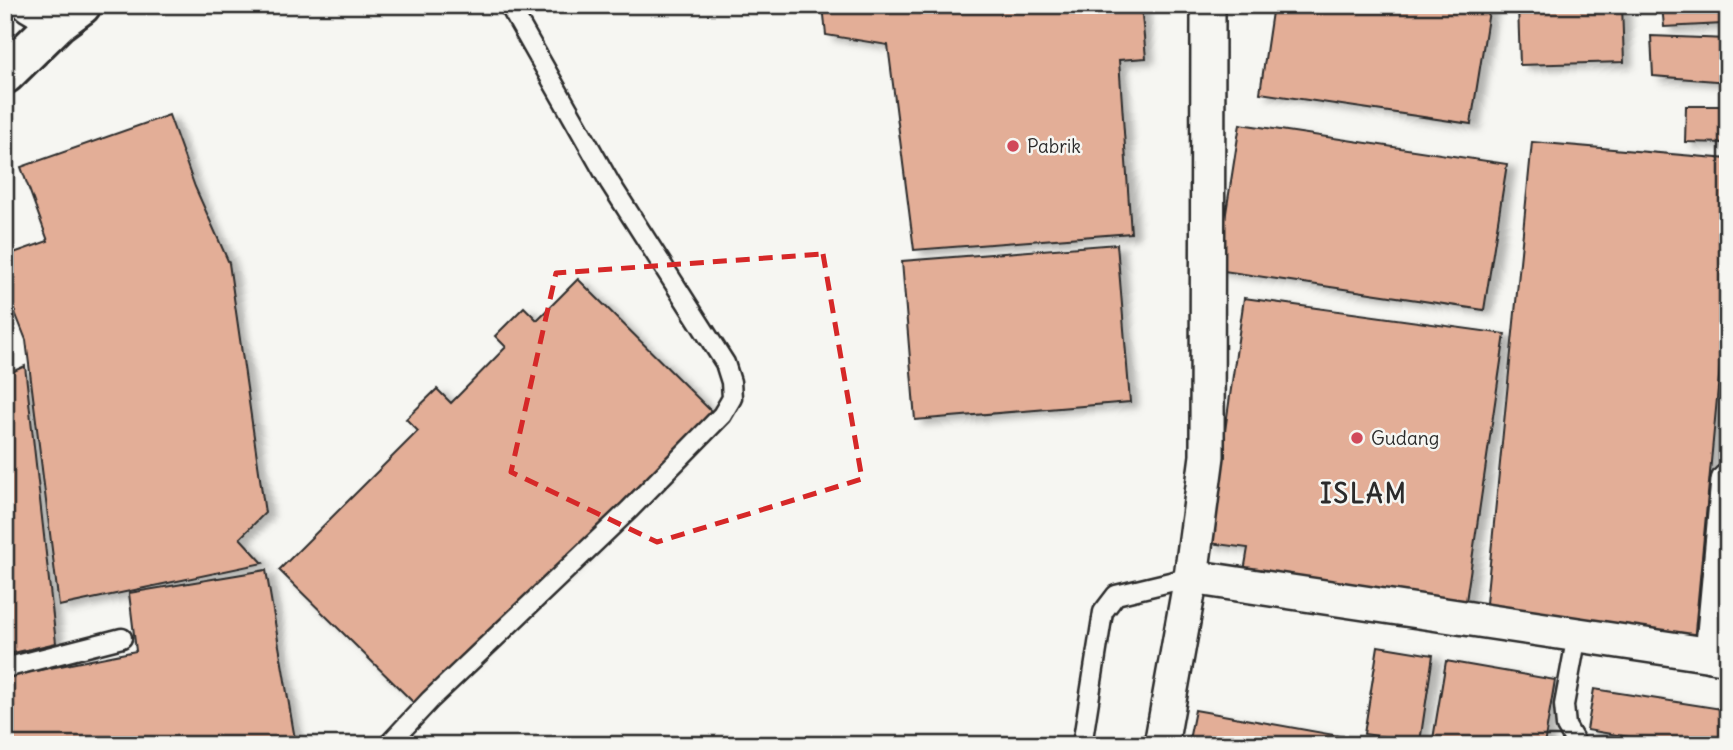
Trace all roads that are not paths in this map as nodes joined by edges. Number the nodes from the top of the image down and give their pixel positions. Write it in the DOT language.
graph roads {
  1 [pos="509,5"];
  2 [pos="1208,5"];
  3 [pos="56,11"];
  4 [pos="5,74"];
  5 [pos="1728,481"];
  6 [pos="1191,577"];
  7 [pos="1577,635"];
  8 [pos="122,638"];
  9 [pos="1720,656"];
  10 [pos="5,668"];
  11 [pos="1578,744"];
  12 [pos="388,745"];
  13 [pos="1082,745"];
  14 [pos="1161,745"];
  1 -- 12 [label="lane"];
  2 -- 6 [label="street"];
  3 -- 4 [label="street"];
  5 -- 9 [label="street"];
  6 -- 7 [label="street"];
  6 -- 13 [label="lane"];
  6 -- 14 [label="street"];
  7 -- 9 [label="street"];
  7 -- 11 [label="lane"];
  8 -- 10 [label="lane"];
}
